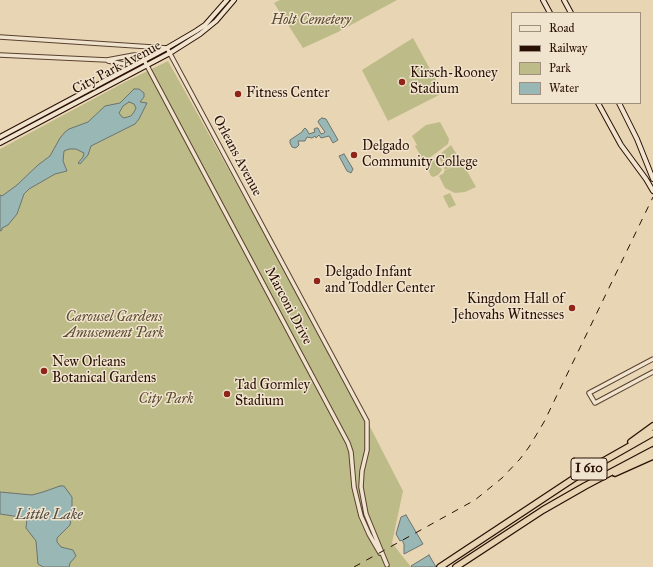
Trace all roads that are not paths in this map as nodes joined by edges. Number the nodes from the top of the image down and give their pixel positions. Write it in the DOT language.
graph roads {
  1 [pos="227,0"];
  2 [pos="234,0"];
  3 [pos="543,0"];
  4 [pos="564,0"];
  5 [pos="549,12"];
  6 [pos="570,12"];
  7 [pos="0,37"];
  8 [pos="165,49"];
  9 [pos="170,53"];
  10 [pos="0,55"];
  11 [pos="107,60"];
  12 [pos="144,60"];
  13 [pos="147,65"];
  14 [pos="127,69"];
  15 [pos="599,104"];
  16 [pos="620,104"];
  17 [pos="0,137"];
  18 [pos="0,143"];
  19 [pos="653,179"];
  20 [pos="653,191"];
  21 [pos="653,360"];
  22 [pos="653,372"];
  23 [pos="367,421"];
  24 [pos="653,426"];
  25 [pos="653,433"];
  26 [pos="653,450"];
  27 [pos="653,456"];
  28 [pos="579,474"];
  29 [pos="585,486"];
  30 [pos="388,566"];
  31 [pos="440,567"];
  32 [pos="456,567"];
  1 -- 8 [label="main road, City Park Avenue"];
  2 -- 9 [label="main road, City Park Avenue"];
  3 -- 5 [label="main road"];
  4 -- 6 [label="main road"];
  7 -- 8 [label="street"];
  8 -- 9 [label="street, Orleans Avenue"];
  8 -- 12 [label="main road, City Park Avenue"];
  8 -- 13 [label="main road"];
  9 -- 13 [label="main road, City Park Avenue"];
  9 -- 23 [label="street, Orleans Avenue"];
  10 -- 11 [label="street"];
  11 -- 12 [label="street"];
  11 -- 14 [label="street"];
  12 -- 13 [label="street"];
  12 -- 14 [label="main road, City Park Avenue"];
  13 -- 18 [label="main road, City Park Avenue"];
  13 -- 30 [label="street, Marconi Drive"];
  14 -- 17 [label="main road, City Park Avenue"];
  15 -- 20 [label="main road"];
  16 -- 19 [label="main road"];
  21 -- 22 [label="street"];
  23 -- 30 [label="street, Marconi Drive"];
  24 -- 28 [label="highway"];
  25 -- 28 [label="highway, I 610"];
  26 -- 29 [label="highway, I 610"];
  27 -- 29 [label="highway"];
  28 -- 31 [label="highway, I 610"];
  29 -- 32 [label="highway, I 610"];
}
